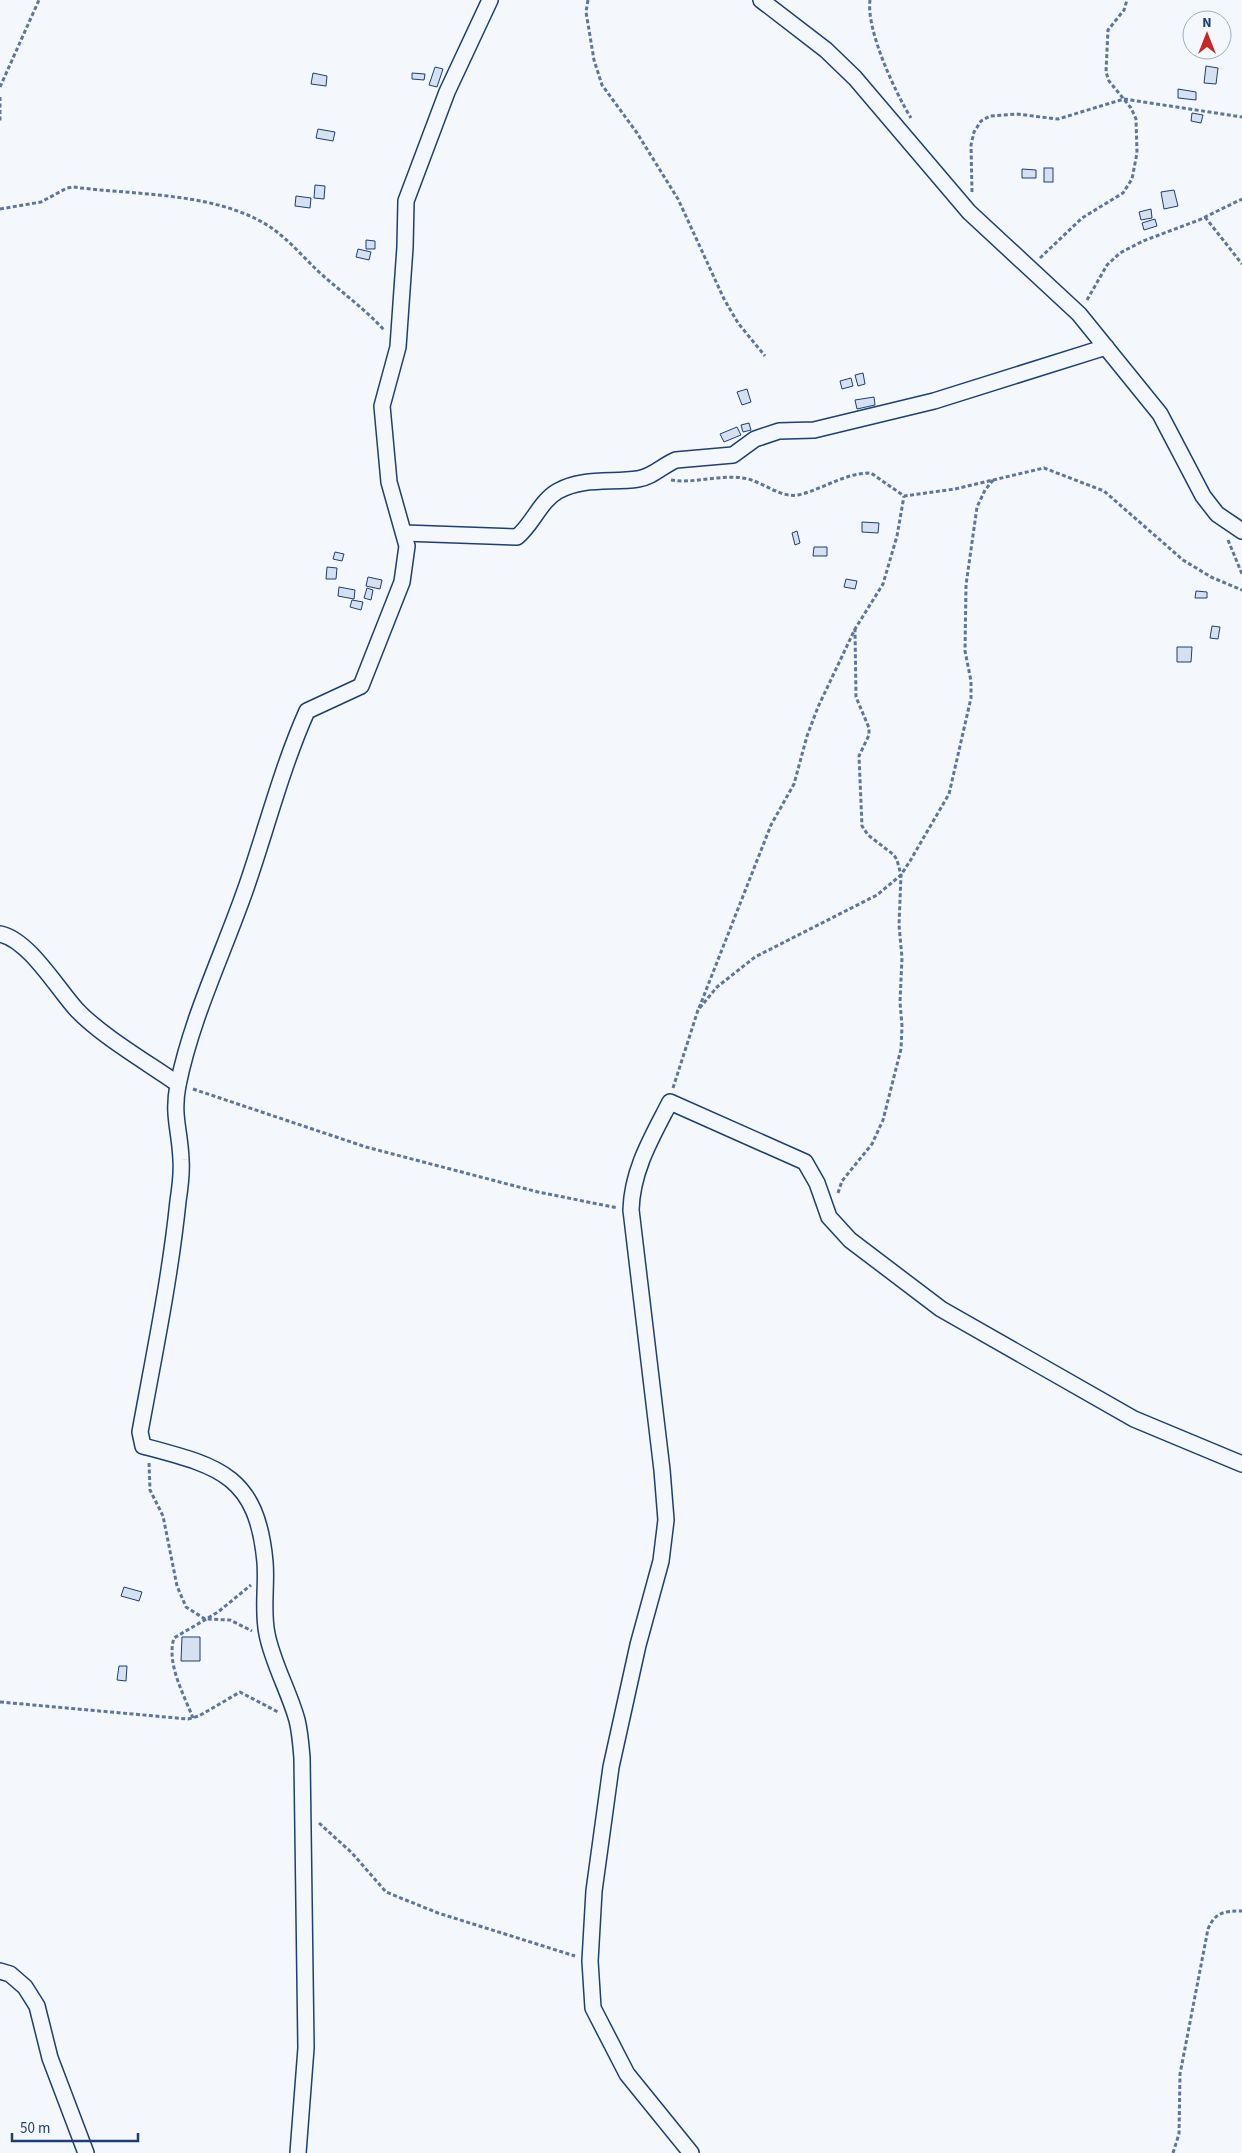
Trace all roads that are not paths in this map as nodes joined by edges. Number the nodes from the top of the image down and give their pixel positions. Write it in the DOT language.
graph roads {
  1 [pos="490,0"];
  2 [pos="761,0"];
  3 [pos="1106,347"];
  4 [pos="1242,531"];
  5 [pos="404,533"];
  6 [pos="0,934"];
  7 [pos="178,1084"];
  8 [pos="1242,1464"];
  9 [pos="0,1971"];
  10 [pos="86,2153"];
  11 [pos="298,2153"];
  12 [pos="691,2153"];
  1 -- 5 [label="street"];
  2 -- 3 [label="street"];
  3 -- 4 [label="street"];
  3 -- 5 [label="street"];
  5 -- 7 [label="street"];
  6 -- 7 [label="street"];
  7 -- 11 [label="street"];
  8 -- 12 [label="street"];
  9 -- 10 [label="street"];
}
